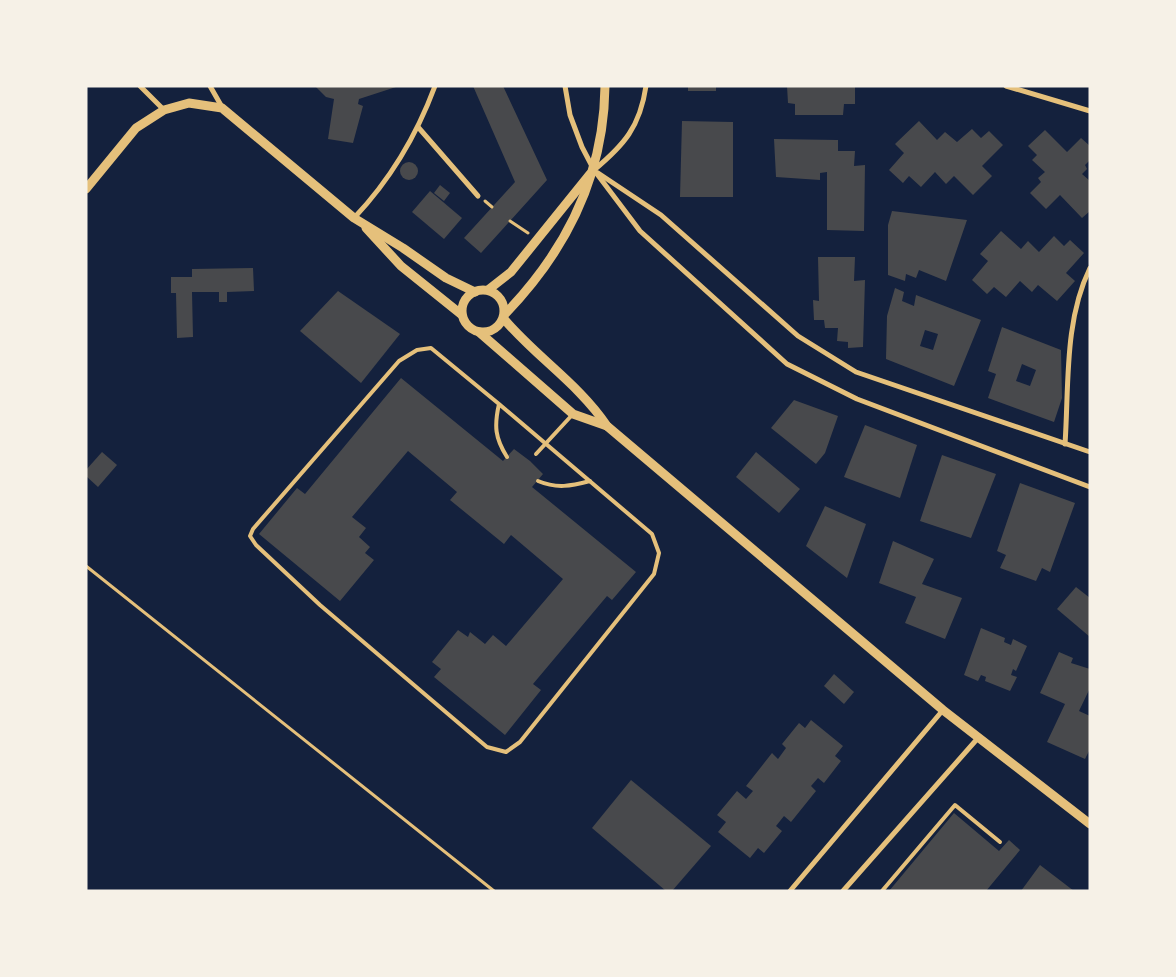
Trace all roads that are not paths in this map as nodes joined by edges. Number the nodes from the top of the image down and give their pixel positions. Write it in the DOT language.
graph roads {
  1 [pos="140,86"];
  2 [pos="210,86"];
  3 [pos="435,86"];
  4 [pos="565,86"];
  5 [pos="605,86"];
  6 [pos="646,86"];
  7 [pos="1006,86"];
  8 [pos="222,108"];
  9 [pos="164,110"];
  10 [pos="1090,111"];
  11 [pos="418,127"];
  12 [pos="594,170"];
  13 [pos="86,188"];
  14 [pos="478,196"];
  15 [pos="357,220"];
  16 [pos="1090,268"];
  17 [pos="488,290"];
  18 [pos="475,292"];
  19 [pos="462,315"];
  20 [pos="504,317"];
  21 [pos="479,332"];
  22 [pos="499,404"];
  23 [pos="573,414"];
  24 [pos="607,426"];
  25 [pos="545,443"];
  26 [pos="1065,444"];
  27 [pos="1090,452"];
  28 [pos="536,454"];
  29 [pos="507,457"];
  30 [pos="538,481"];
  31 [pos="590,481"];
  32 [pos="1090,487"];
  33 [pos="943,710"];
  34 [pos="978,738"];
  35 [pos="1090,824"];
  36 [pos="1000,842"];
  37 [pos="790,891"];
  38 [pos="843,891"];
  39 [pos="882,891"];
  1 -- 9 [label="street"];
  2 -- 8 [label="street"];
  3 -- 11 [label="street"];
  4 -- 12 [label="street"];
  5 -- 12 [label="street"];
  6 -- 12 [label="street"];
  7 -- 10 [label="street"];
  8 -- 9 [label="street"];
  8 -- 15 [label="street"];
  9 -- 13 [label="street"];
  11 -- 14 [label="street"];
  11 -- 15 [label="street"];
  12 -- 17 [label="street"];
  12 -- 20 [label="street"];
  12 -- 26 [label="street"];
  12 -- 32 [label="street"];
  15 -- 18 [label="street"];
  15 -- 19 [label="street"];
  16 -- 26 [label="street"];
  17 -- 18 [label="street"];
  17 -- 20 [label="street"];
  18 -- 19 [label="street"];
  19 -- 21 [label="street"];
  20 -- 21 [label="street"];
  20 -- 24 [label="street"];
  21 -- 23 [label="street"];
  22 -- 25 [label="lane"];
  22 -- 29 [label="lane"];
  22 -- 31 [label="lane"];
  23 -- 24 [label="street"];
  23 -- 25 [label="lane"];
  24 -- 33 [label="street"];
  25 -- 28 [label="lane"];
  25 -- 31 [label="lane"];
  26 -- 27 [label="street"];
  30 -- 31 [label="lane"];
  33 -- 34 [label="street"];
  33 -- 37 [label="street"];
  34 -- 35 [label="street"];
  34 -- 38 [label="street"];
  36 -- 39 [label="lane"];
}
